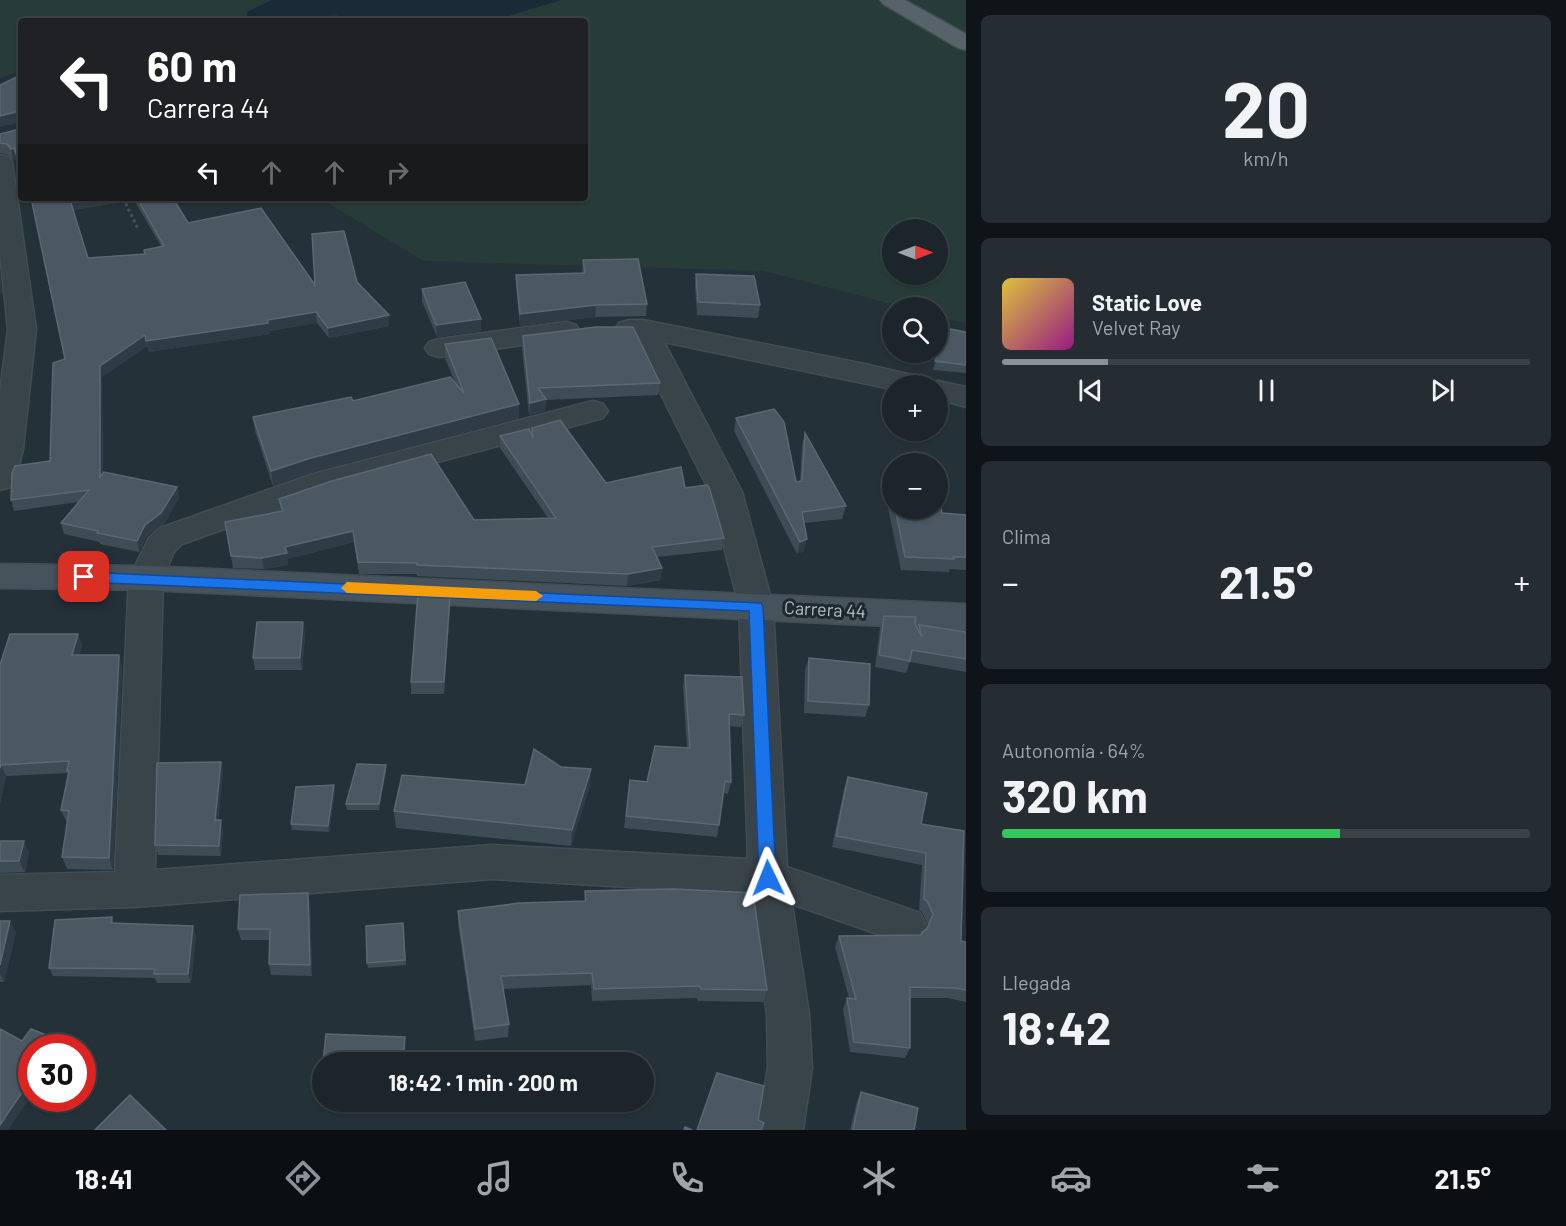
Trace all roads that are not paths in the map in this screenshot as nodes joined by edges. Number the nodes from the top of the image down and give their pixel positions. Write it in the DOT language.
graph roads {
  1 [pos="890,0"];
  2 [pos="966,43"];
  3 [pos="0,162"];
  4 [pos="643,329"];
  5 [pos="439,348"];
  6 [pos="882,377"];
  7 [pos="948,392"];
  8 [pos="966,397"];
  9 [pos="593,411"];
  10 [pos="0,479"];
  11 [pos="0,576"];
  12 [pos="146,578"];
  13 [pos="756,606"];
  14 [pos="966,617"];
  15 [pos="768,878"];
  16 [pos="134,889"];
  17 [pos="0,893"];
  18 [pos="906,926"];
  19 [pos="780,1130"];
  1 -- 2 [label="main road"];
  3 -- 10 [label="street"];
  4 -- 5 [label="street"];
  4 -- 6 [label="street"];
  4 -- 13 [label="street"];
  7 -- 8 [label="street"];
  9 -- 12 [label="street"];
  11 -- 12 [label="main road, Carrera 44"];
  12 -- 13 [label="main road, Carrera 44"];
  12 -- 16 [label="street"];
  13 -- 14 [label="main road, Carrera 44"];
  13 -- 15 [label="street"];
  15 -- 16 [label="street"];
  15 -- 18 [label="street"];
  15 -- 19 [label="street"];
  16 -- 17 [label="street"];
}
